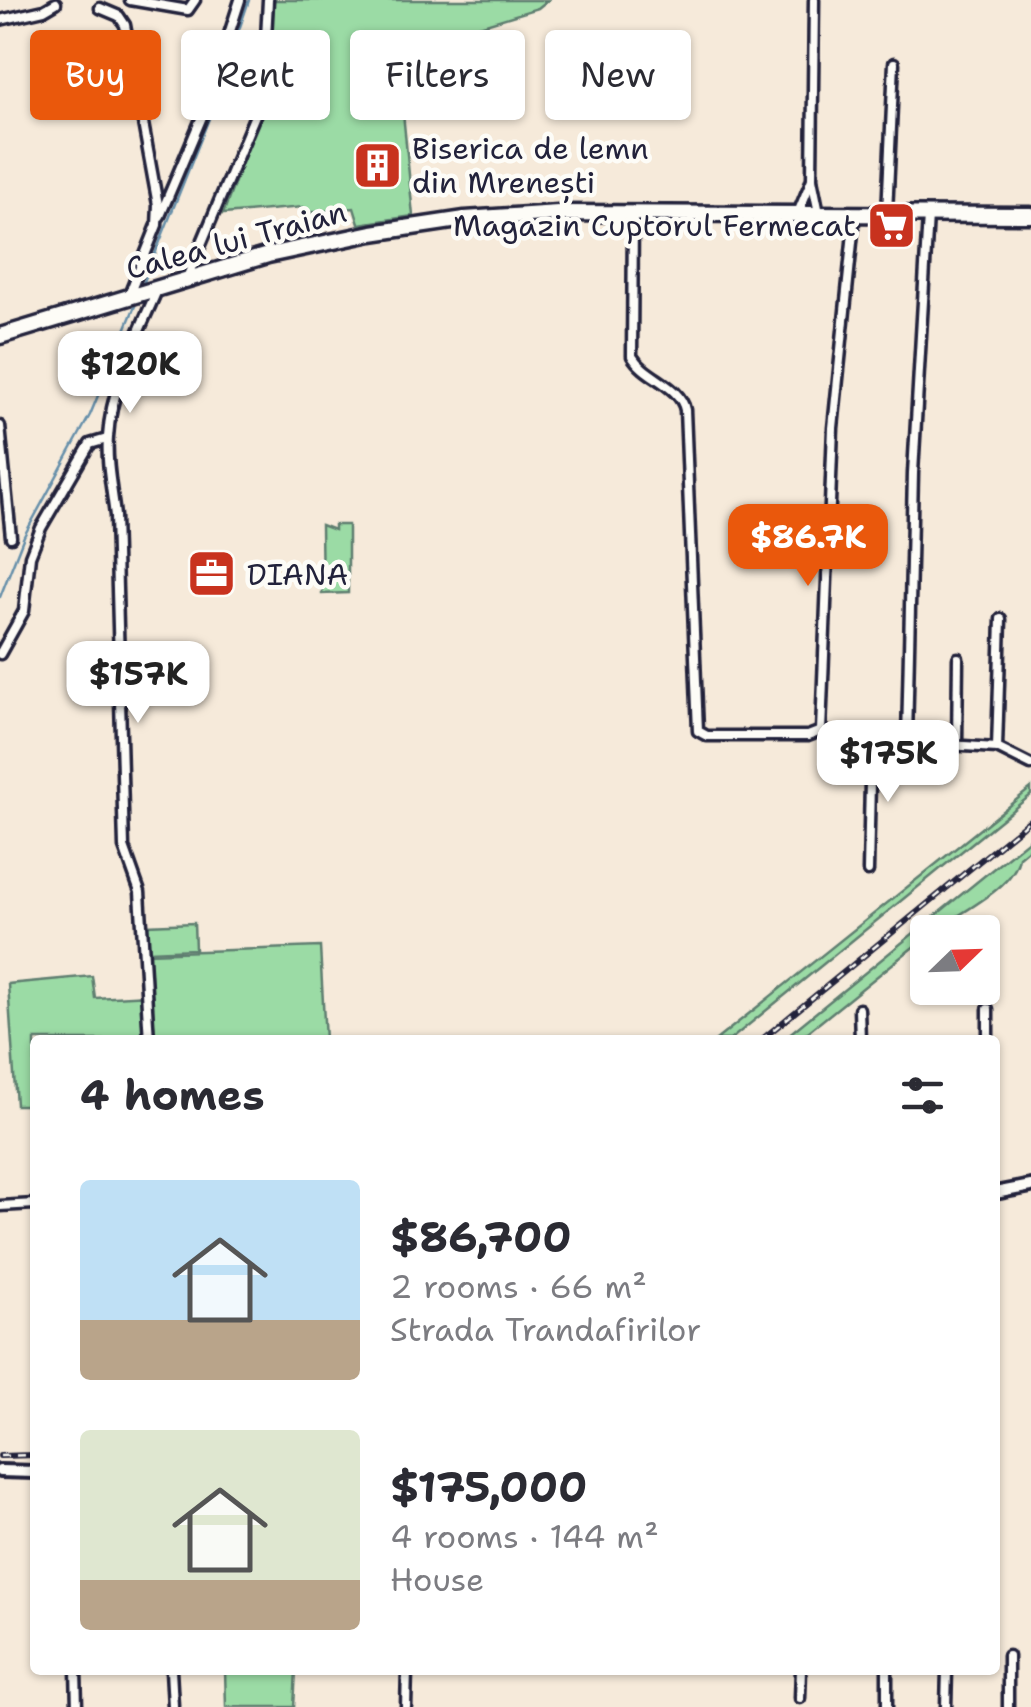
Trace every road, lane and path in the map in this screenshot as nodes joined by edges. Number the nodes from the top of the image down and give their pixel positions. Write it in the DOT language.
graph roads {
  1 [pos="130,0"];
  2 [pos="195,0"];
  3 [pos="240,0"];
  4 [pos="268,0"];
  5 [pos="814,0"];
  6 [pos="56,3"];
  7 [pos="100,8"];
  8 [pos="0,20"];
  9 [pos="894,63"];
  10 [pos="812,179"];
  11 [pos="633,213"];
  12 [pos="798,213"];
  13 [pos="819,213"];
  14 [pos="855,213"];
  15 [pos="886,213"];
  16 [pos="928,214"];
  17 [pos="1031,215"];
  18 [pos="158,218"];
  19 [pos="187,278"];
  20 [pos="141,292"];
  21 [pos="0,336"];
  22 [pos="0,426"];
  23 [pos="108,439"];
  24 [pos="11,537"];
  25 [pos="1000,620"];
  26 [pos="0,654"];
  27 [pos="958,658"];
  28 [pos="821,731"];
  29 [pos="871,739"];
  30 [pos="907,740"];
  31 [pos="957,744"];
  32 [pos="998,748"];
  33 [pos="1031,764"];
  34 [pos="868,871"];
  35 [pos="859,1009"];
  36 [pos="988,1009"];
  37 [pos="149,1035"];
  38 [pos="860,1035"];
  39 [pos="988,1035"];
  40 [pos="1031,1186"];
  41 [pos="1000,1191"];
  42 [pos="30,1204"];
  43 [pos="0,1206"];
  44 [pos="0,1471"];
  45 [pos="30,1472"];
  46 [pos="1008,1656"];
  47 [pos="76,1675"];
  48 [pos="171,1675"];
  49 [pos="407,1675"];
  50 [pos="800,1675"];
  51 [pos="888,1675"];
  52 [pos="946,1675"];
  53 [pos="800,1698"];
  54 [pos="172,1706"];
  55 [pos="76,1707"];
  56 [pos="406,1707"];
  57 [pos="888,1707"];
  58 [pos="946,1707"];
  59 [pos="1008,1707"];
  1 -- 2 [label="street"];
  3 -- 18 [label="street"];
  4 -- 19 [label="street"];
  5 -- 10 [label="street"];
  6 -- 8 [label="street"];
  7 -- 18 [label="street"];
  9 -- 15 [label="street"];
  10 -- 12 [label="street"];
  10 -- 13 [label="street"];
  11 -- 12 [label="highway, Calea lui Traian"];
  11 -- 19 [label="highway, Calea lui Traian"];
  11 -- 28 [label="street"];
  12 -- 13 [label="highway, Calea lui Traian"];
  13 -- 14 [label="highway, Calea lui Traian"];
  14 -- 15 [label="highway, Calea lui Traian"];
  14 -- 28 [label="street"];
  15 -- 16 [label="highway, Calea lui Traian"];
  16 -- 17 [label="highway, Calea lui Traian"];
  16 -- 30 [label="street"];
  18 -- 20 [label="street"];
  19 -- 20 [label="highway, Calea lui Traian"];
  20 -- 21 [label="highway, Calea lui Traian"];
  20 -- 23 [label="street"];
  22 -- 24 [label="street"];
  23 -- 26 [label="street"];
  23 -- 37 [label="street"];
  25 -- 32 [label="street"];
  27 -- 31 [label="street"];
  28 -- 29 [label="street"];
  29 -- 30 [label="street"];
  29 -- 34 [label="street"];
  30 -- 31 [label="street"];
  31 -- 32 [label="street"];
  32 -- 33 [label="street"];
  35 -- 38 [label="street"];
  36 -- 39 [label="street"];
  40 -- 41 [label="street"];
  42 -- 43 [label="street"];
  44 -- 45 [label="street"];
  46 -- 59 [label="street"];
  47 -- 55 [label="street"];
  48 -- 54 [label="street"];
  49 -- 56 [label="street"];
  50 -- 53 [label="street"];
  51 -- 57 [label="street"];
  52 -- 58 [label="street"];
}
